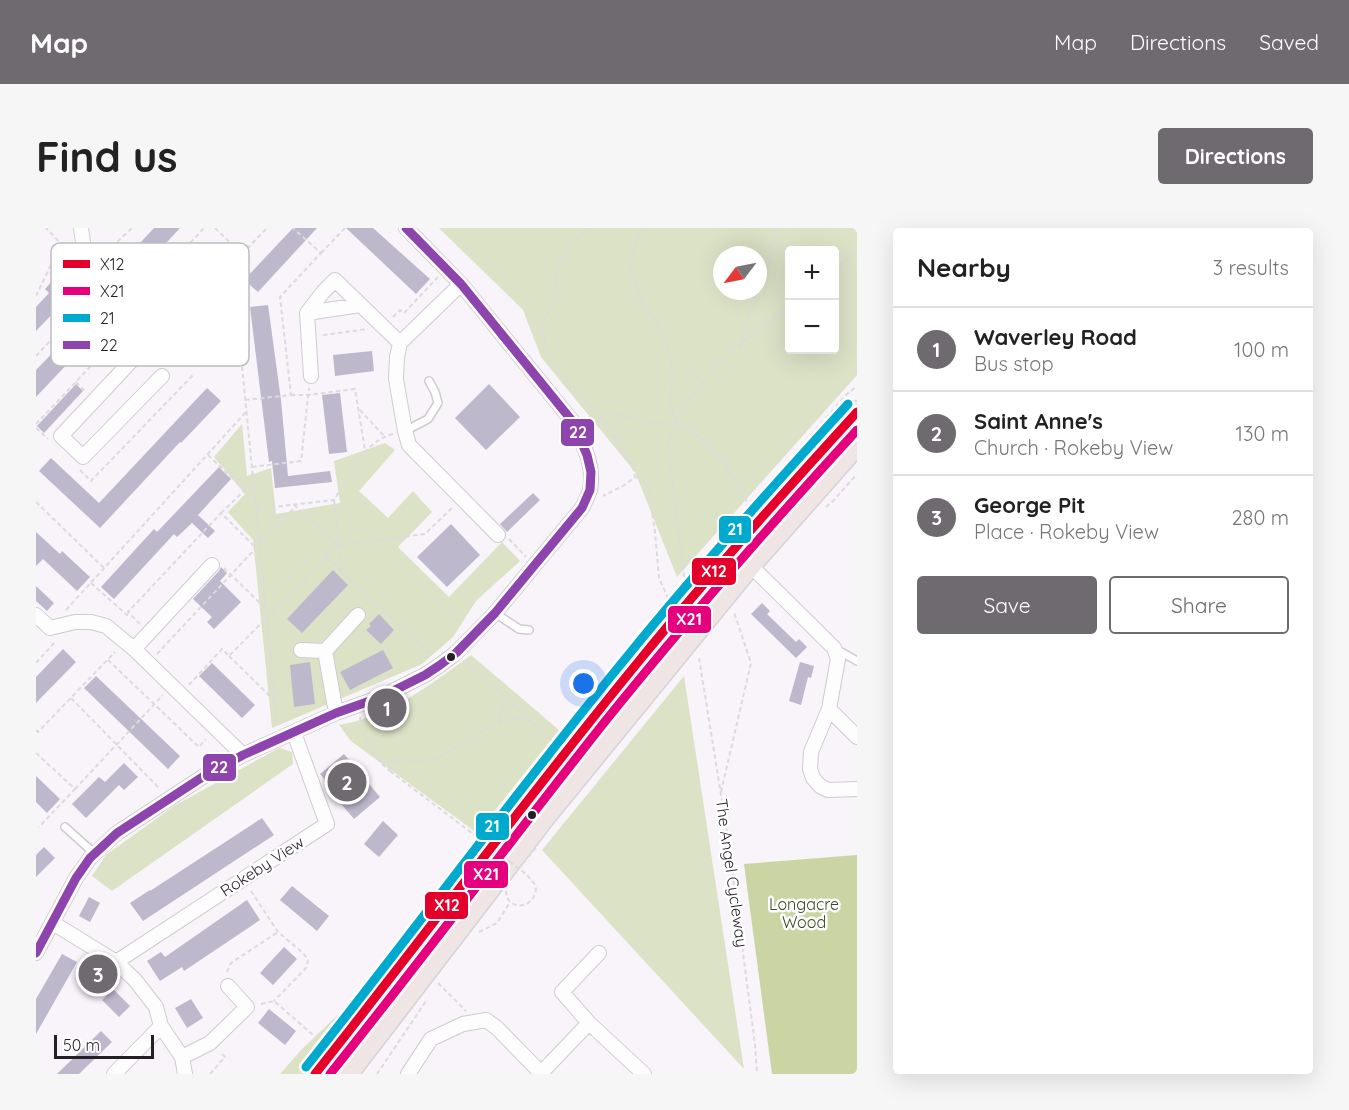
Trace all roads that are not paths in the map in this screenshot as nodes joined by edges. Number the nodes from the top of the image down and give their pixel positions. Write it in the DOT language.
graph roads {
  1 [pos="81,228"];
  2 [pos="406,228"];
  3 [pos="83,243"];
  4 [pos="461,284"];
  5 [pos="360,305"];
  6 [pos="307,313"];
  7 [pos="400,343"];
  8 [pos="127,366"];
  9 [pos="162,376"];
  10 [pos="311,376"];
  11 [pos="429,381"];
  12 [pos="857,412"];
  13 [pos="405,431"];
  14 [pos="857,444"];
  15 [pos="857,450"];
  16 [pos="836,468"];
  17 [pos="498,535"];
  18 [pos="212,565"];
  19 [pos="750,565"];
  20 [pos="495,612"];
  21 [pos="36,615"];
  22 [pos="358,615"];
  23 [pos="529,630"];
  24 [pos="130,645"];
  25 [pos="834,648"];
  26 [pos="301,650"];
  27 [pos="325,651"];
  28 [pos="857,661"];
  29 [pos="829,709"];
  30 [pos="336,713"];
  31 [pos="294,733"];
  32 [pos="857,736"];
  33 [pos="243,755"];
  34 [pos="857,789"];
  35 [pos="65,827"];
  36 [pos="95,854"];
  37 [pos="52,923"];
  38 [pos="36,953"];
  39 [pos="599,953"];
  40 [pos="116,962"];
  41 [pos="228,986"];
  42 [pos="418,996"];
  43 [pos="589,1023"];
  44 [pos="161,1026"];
  45 [pos="182,1057"];
  46 [pos="541,1073"];
  47 [pos="114,1074"];
  48 [pos="185,1074"];
  49 [pos="315,1074"];
  50 [pos="347,1074"];
  51 [pos="363,1074"];
  52 [pos="408,1074"];
  53 [pos="644,1074"];
  1 -- 3 [label="street"];
  2 -- 4 [label="street"];
  4 -- 7 [label="street"];
  4 -- 20 [label="street"];
  5 -- 6 [label="street"];
  5 -- 6 [label="street"];
  5 -- 7 [label="street"];
  6 -- 10 [label="street"];
  7 -- 13 [label="street"];
  8 -- 9 [label="street"];
  11 -- 13 [label="lane"];
  12 -- 49 [label="main road"];
  13 -- 17 [label="street"];
  14 -- 16 [label="main road"];
  15 -- 16 [label="lane"];
  16 -- 19 [label="main road"];
  18 -- 24 [label="street"];
  19 -- 25 [label="street"];
  19 -- 42 [label="main road"];
  20 -- 23 [label="lane"];
  20 -- 30 [label="street"];
  21 -- 24 [label="street"];
  22 -- 27 [label="street"];
  24 -- 33 [label="street"];
  25 -- 28 [label="lane"];
  25 -- 29 [label="street"];
  26 -- 27 [label="street"];
  27 -- 30 [label="street"];
  29 -- 32 [label="street"];
  29 -- 34 [label="street"];
  30 -- 31 [label="street"];
  31 -- 33 [label="street"];
  31 -- 40 [label="street, Rokeby View"];
  33 -- 36 [label="street"];
  35 -- 36 [label="lane"];
  36 -- 37 [label="street"];
  37 -- 38 [label="street"];
  37 -- 40 [label="street"];
  39 -- 43 [label="street"];
  40 -- 44 [label="street"];
  41 -- 45 [label="street"];
  42 -- 50 [label="main road"];
  42 -- 51 [label="main road"];
  43 -- 46 [label="street"];
  43 -- 53 [label="street"];
  44 -- 45 [label="street"];
  44 -- 47 [label="street"];
  45 -- 48 [label="street"];
  46 -- 52 [label="street"];
}
